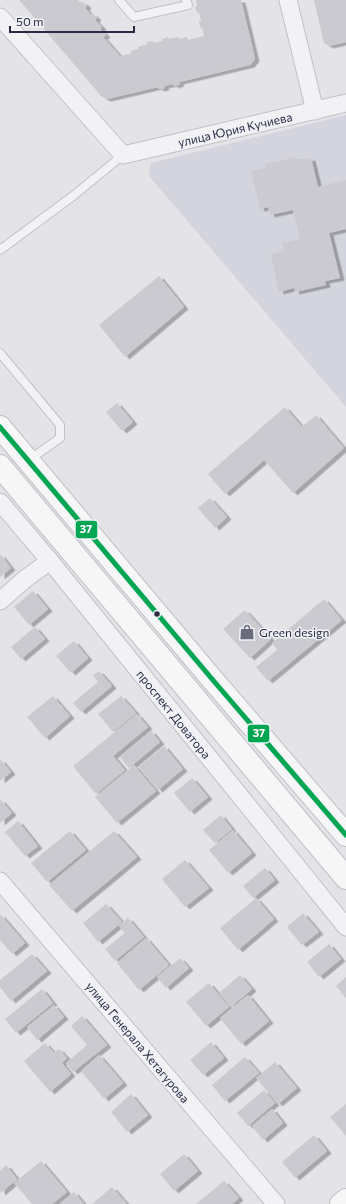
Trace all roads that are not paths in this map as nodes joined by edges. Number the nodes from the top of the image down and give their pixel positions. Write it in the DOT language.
graph roads {
  1 [pos="119,0"];
  2 [pos="186,0"];
  3 [pos="288,0"];
  4 [pos="0,17"];
  5 [pos="346,103"];
  6 [pos="314,111"];
  7 [pos="123,155"];
  8 [pos="0,250"];
  9 [pos="0,352"];
  10 [pos="0,427"];
  11 [pos="28,461"];
  12 [pos="0,466"];
  13 [pos="0,502"];
  14 [pos="50,561"];
  15 [pos="0,601"];
  16 [pos="346,835"];
  17 [pos="346,878"];
  18 [pos="0,881"];
  19 [pos="346,927"];
  20 [pos="346,1200"];
  21 [pos="276,1204"];
  22 [pos="341,1204"];
  1 -- 2 [label="lane"];
  3 -- 6 [label="street"];
  4 -- 7 [label="street"];
  5 -- 6 [label="street, улица Юрия Кучиева"];
  6 -- 7 [label="street, улица Юрия Кучиева"];
  7 -- 8 [label="lane"];
  9 -- 11 [label="lane"];
  10 -- 11 [label="main road"];
  11 -- 16 [label="main road"];
  12 -- 17 [label="main road, проспект Доватора"];
  13 -- 14 [label="street, проспект Доватора"];
  14 -- 15 [label="street"];
  14 -- 19 [label="street, проспект Доватора"];
  18 -- 21 [label="street, улица Генерала Хетагурова"];
  20 -- 22 [label="main road"];
}
